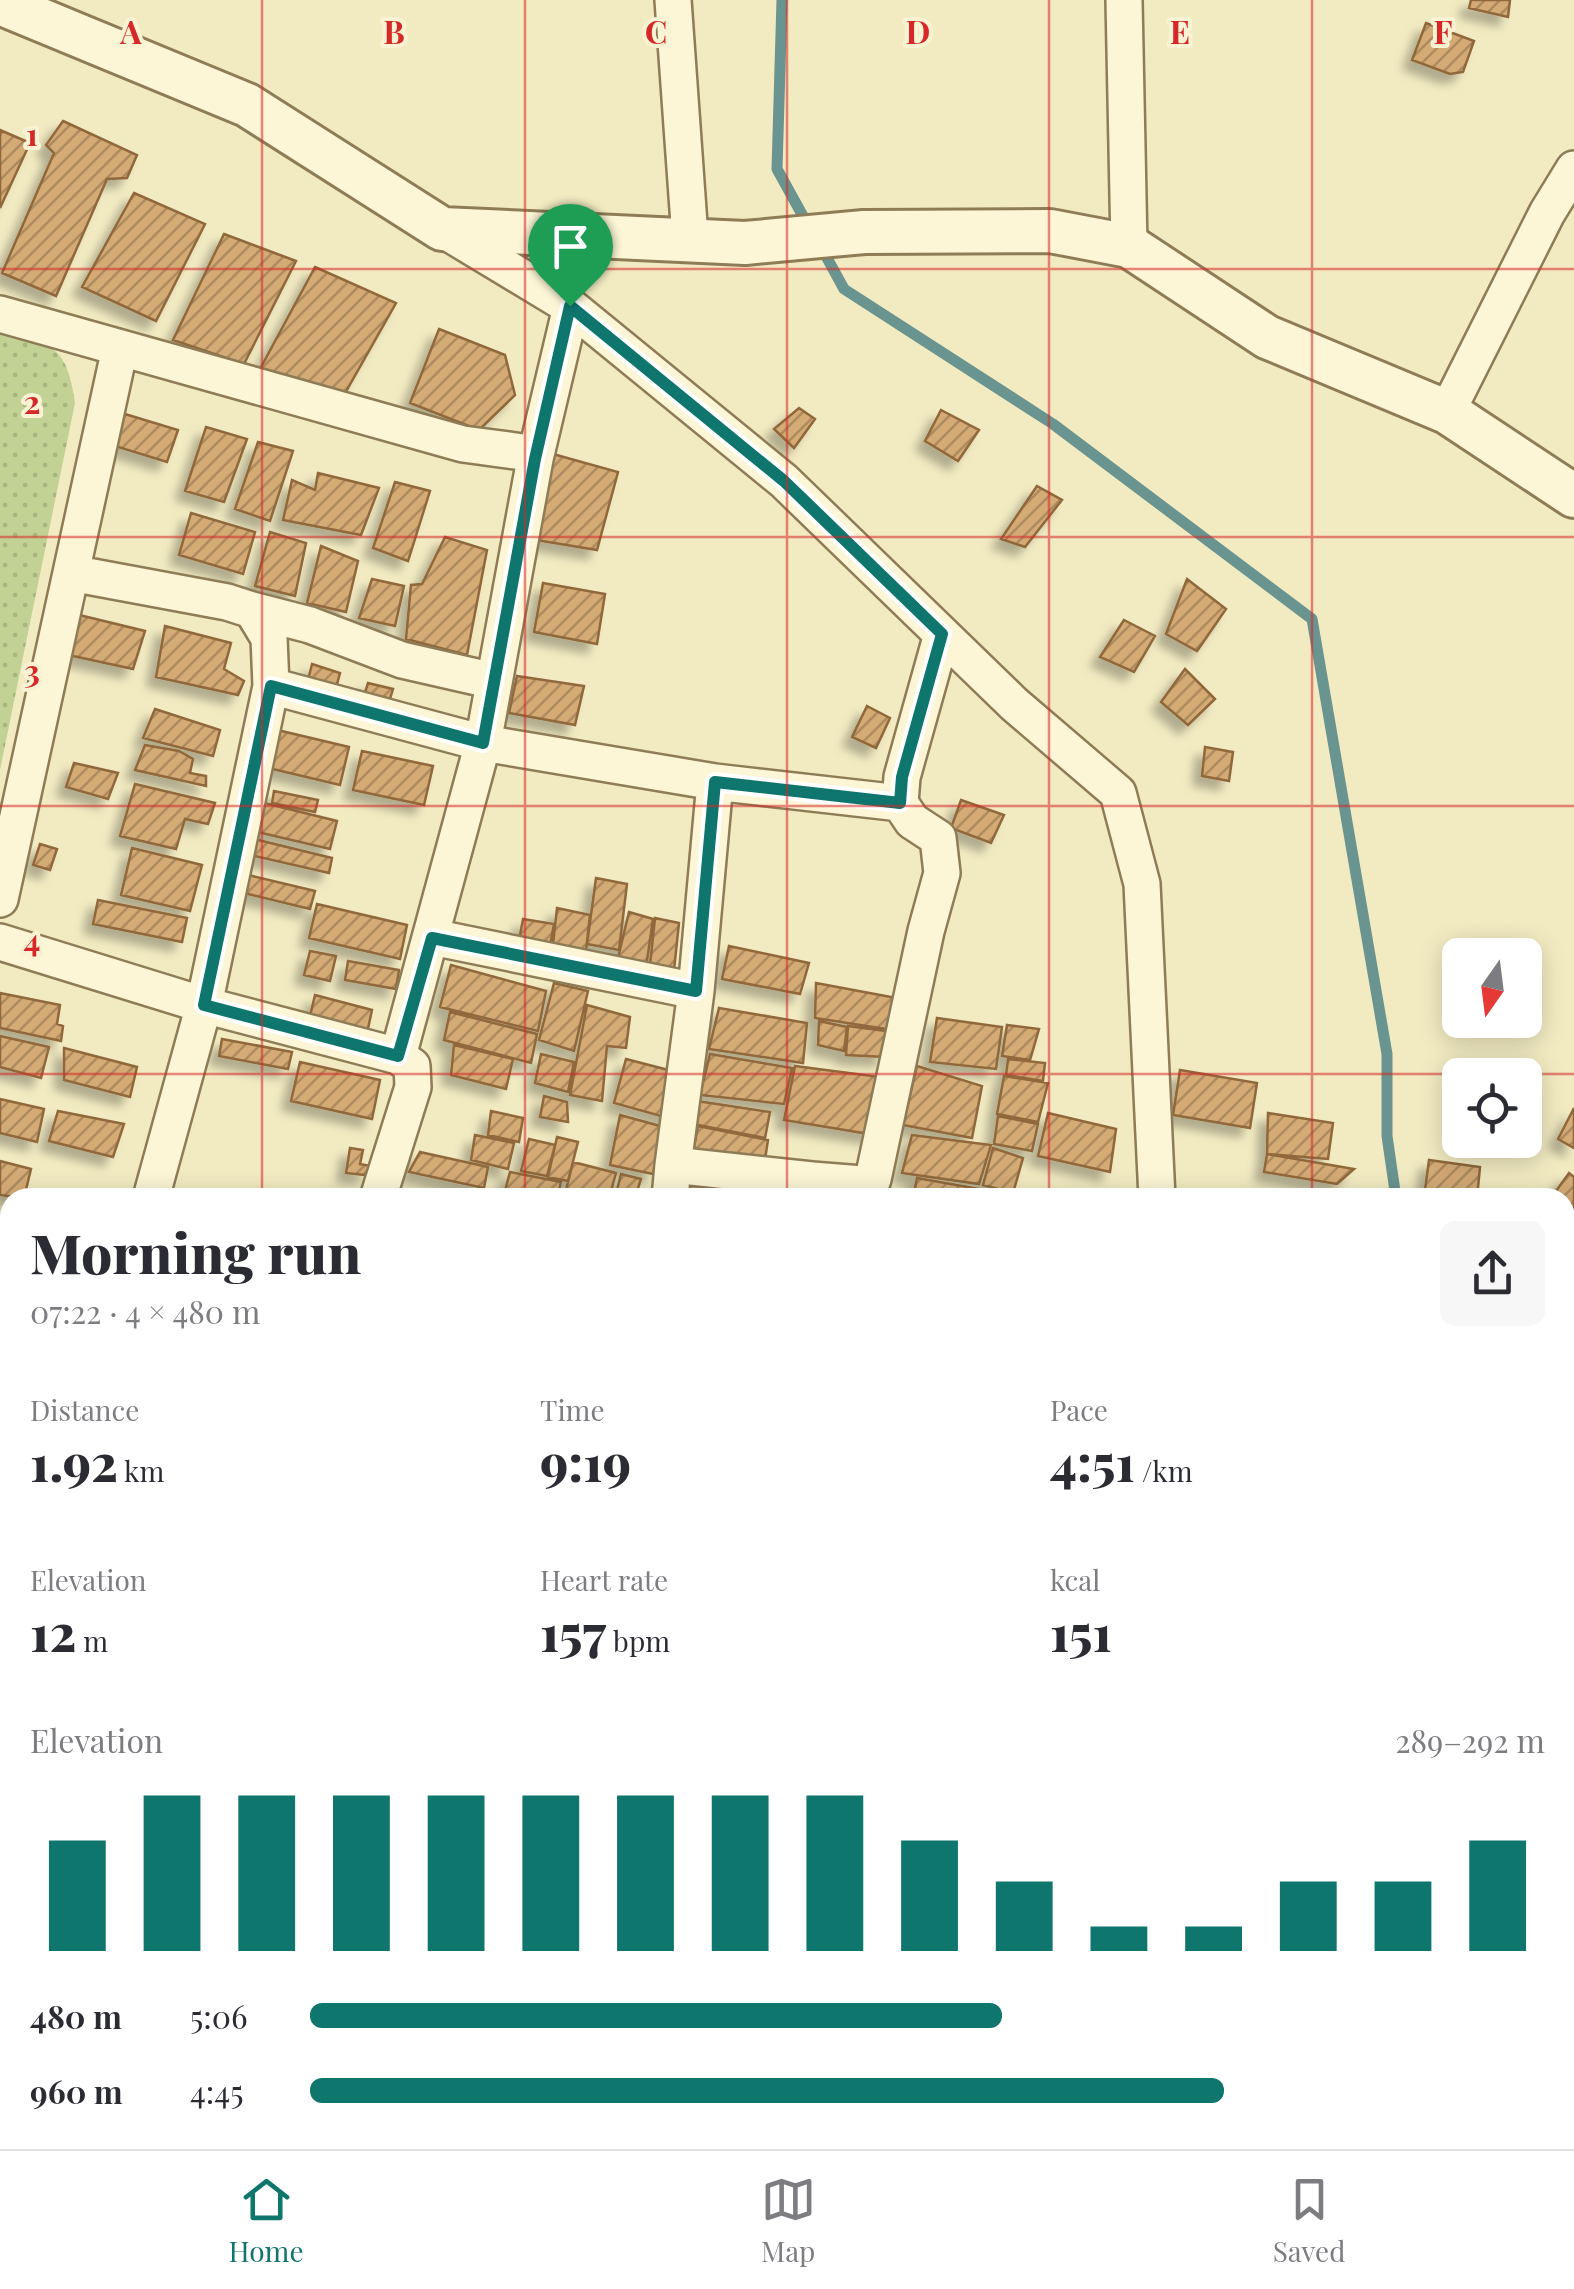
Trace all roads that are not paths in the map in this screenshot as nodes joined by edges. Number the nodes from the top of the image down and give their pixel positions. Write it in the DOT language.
graph roads {
  1 [pos="673,0"];
  2 [pos="1124,0"];
  3 [pos="0,3"];
  4 [pos="1574,169"];
  5 [pos="442,229"];
  6 [pos="690,238"];
  7 [pos="1129,246"];
  8 [pos="570,306"];
  9 [pos="0,314"];
  10 [pos="120,348"];
  11 [pos="1447,412"];
  12 [pos="535,459"];
  13 [pos="1572,491"];
  14 [pos="71,573"];
  15 [pos="252,610"];
  16 [pos="942,634"];
  17 [pos="494,681"];
  18 [pos="271,686"];
  19 [pos="483,743"];
  20 [pos="715,782"];
  21 [pos="900,803"];
  22 [pos="0,899"];
  23 [pos="432,938"];
  24 [pos="0,942"];
  25 [pos="696,991"];
  26 [pos="204,1005"];
  27 [pos="398,1056"];
  28 [pos="671,1181"];
  29 [pos="153,1188"];
  30 [pos="381,1188"];
  31 [pos="794,1188"];
  32 [pos="821,1188"];
  33 [pos="1157,1188"];
  1 -- 6 [label="street"];
  2 -- 7 [label="street"];
  3 -- 5 [label="street"];
  4 -- 11 [label="street"];
  5 -- 6 [label="street"];
  5 -- 8 [label="street"];
  6 -- 7 [label="street"];
  7 -- 11 [label="street"];
  8 -- 12 [label="street"];
  8 -- 16 [label="street"];
  9 -- 10 [label="street"];
  10 -- 12 [label="street"];
  10 -- 14 [label="street"];
  11 -- 13 [label="street"];
  12 -- 17 [label="street"];
  14 -- 15 [label="street"];
  14 -- 22 [label="street"];
  15 -- 17 [label="street"];
  15 -- 18 [label="street"];
  16 -- 21 [label="street"];
  16 -- 33 [label="street"];
  17 -- 19 [label="street"];
  18 -- 19 [label="street"];
  18 -- 26 [label="street"];
  19 -- 20 [label="street"];
  19 -- 23 [label="street"];
  20 -- 21 [label="street"];
  20 -- 25 [label="street"];
  21 -- 32 [label="street"];
  23 -- 25 [label="street"];
  23 -- 27 [label="street"];
  24 -- 26 [label="street"];
  25 -- 28 [label="street"];
  26 -- 27 [label="street"];
  26 -- 29 [label="street"];
  27 -- 30 [label="street"];
  28 -- 31 [label="street"];
}
